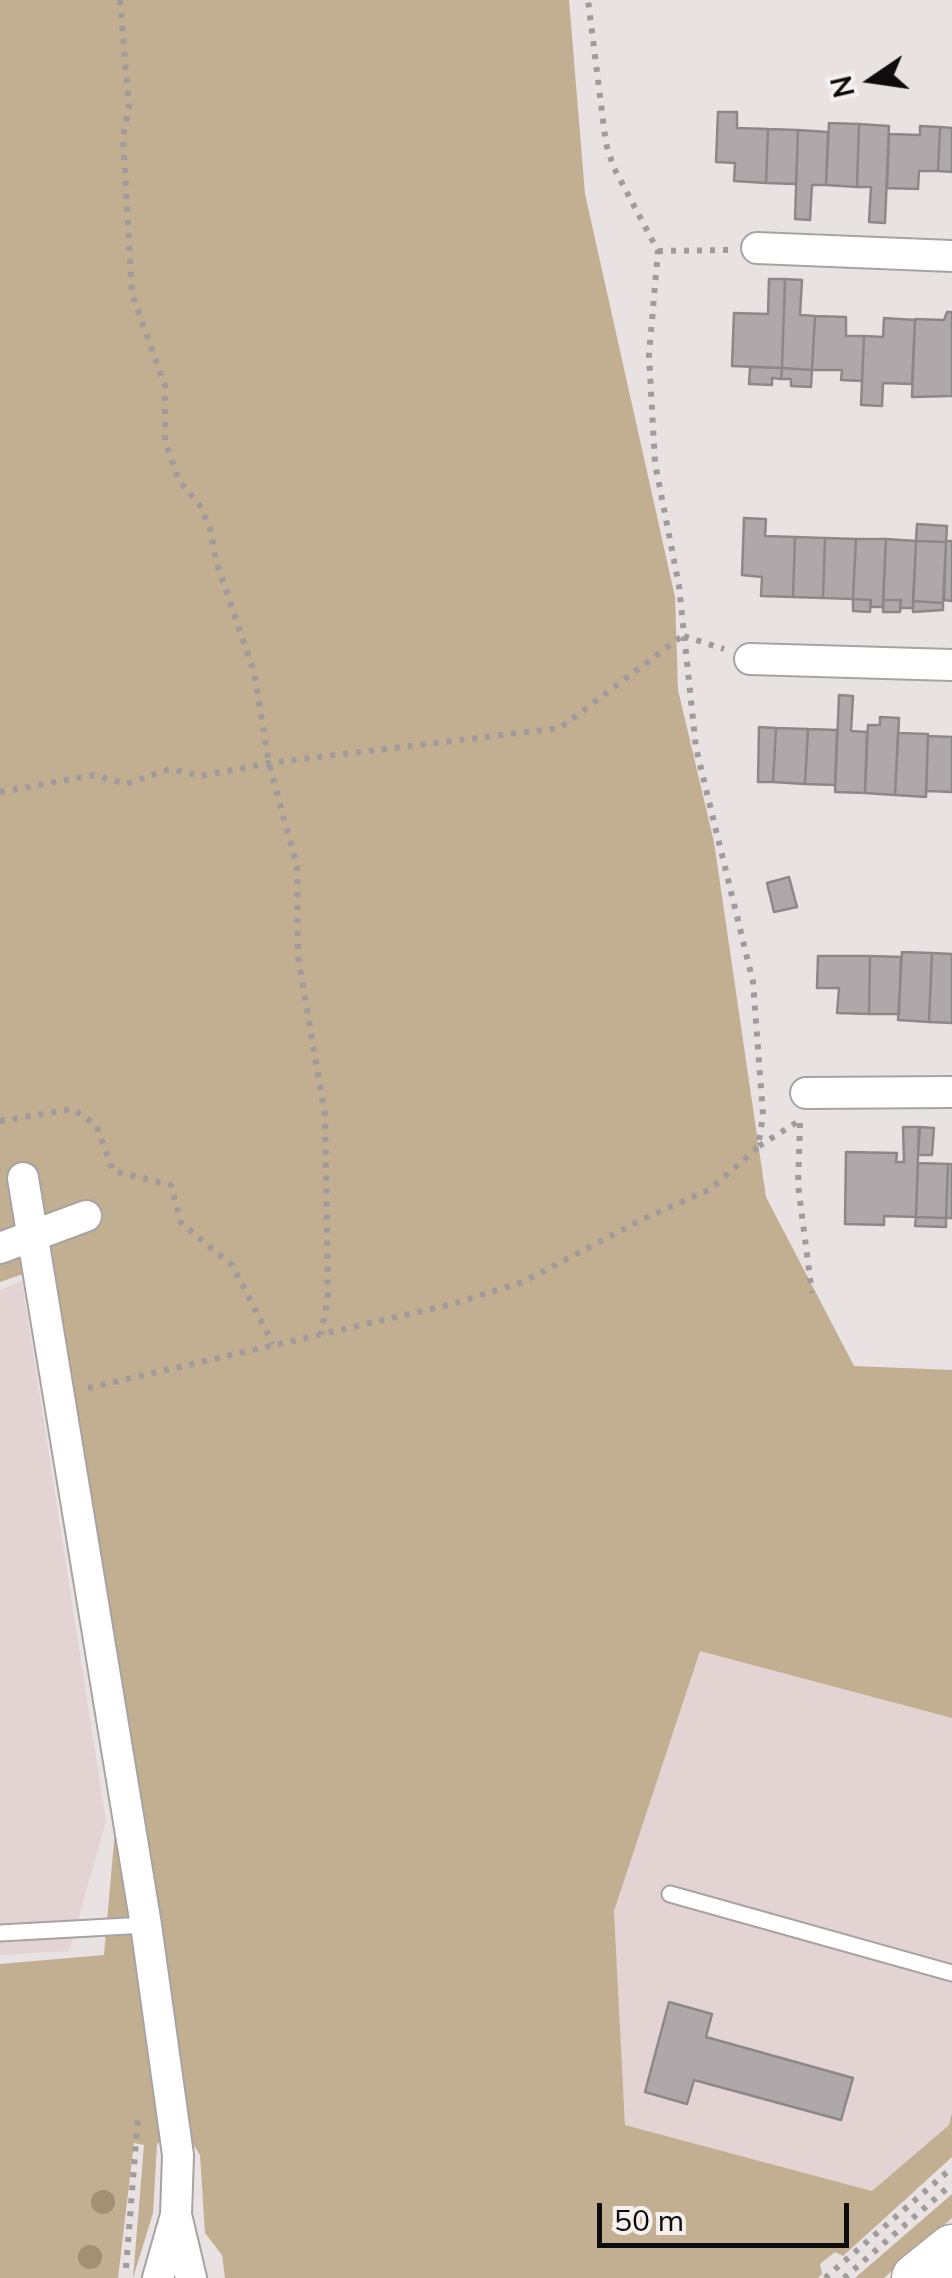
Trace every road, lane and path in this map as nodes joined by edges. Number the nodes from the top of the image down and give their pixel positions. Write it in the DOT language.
graph roads {
  1 [pos="120,0"];
  2 [pos="588,0"];
  3 [pos="757,248"];
  4 [pos="658,251"];
  5 [pos="952,256"];
  6 [pos="684,635"];
  7 [pos="750,659"];
  8 [pos="952,665"];
  9 [pos="269,763"];
  10 [pos="0,792"];
  11 [pos="952,1092"];
  12 [pos="803,1106"];
  13 [pos="0,1121"];
  14 [pos="758,1147"];
  15 [pos="23,1178"];
  16 [pos="86,1216"];
  17 [pos="32,1236"];
  18 [pos="0,1248"];
  19 [pos="812,1293"];
  20 [pos="321,1334"];
  21 [pos="273,1344"];
  22 [pos="58,1395"];
  23 [pos="670,1894"];
  24 [pos="146,1925"];
  25 [pos="0,1934"];
  26 [pos="952,1972"];
  27 [pos="952,2168"];
  28 [pos="952,2184"];
  29 [pos="176,2215"];
  30 [pos="952,2249"];
  31 [pos="952,2264"];
  32 [pos="158,2278"];
  33 [pos="191,2278"];
  34 [pos="825,2278"];
  35 [pos="844,2278"];
  36 [pos="916,2278"];
  37 [pos="941,2278"];
  1 -- 9 [label="path"];
  2 -- 4 [label="path"];
  3 -- 4 [label="path"];
  3 -- 5 [label="street"];
  4 -- 6 [label="path"];
  6 -- 7 [label="path"];
  6 -- 9 [label="path"];
  6 -- 14 [label="path"];
  7 -- 8 [label="street"];
  9 -- 10 [label="path"];
  9 -- 20 [label="path"];
  11 -- 12 [label="street"];
  12 -- 14 [label="path"];
  12 -- 19 [label="path"];
  13 -- 21 [label="path"];
  14 -- 20 [label="path"];
  15 -- 17 [label="street"];
  16 -- 17 [label="street"];
  17 -- 18 [label="street"];
  17 -- 22 [label="street"];
  20 -- 21 [label="path"];
  21 -- 22 [label="path"];
  22 -- 24 [label="street"];
  23 -- 26 [label="lane"];
  24 -- 25 [label="lane"];
  24 -- 29 [label="street"];
  27 -- 34 [label="path"];
  28 -- 35 [label="path"];
  29 -- 32 [label="street"];
  29 -- 33 [label="street"];
  30 -- 36 [label="main road"];
  31 -- 37 [label="main road"];
}
